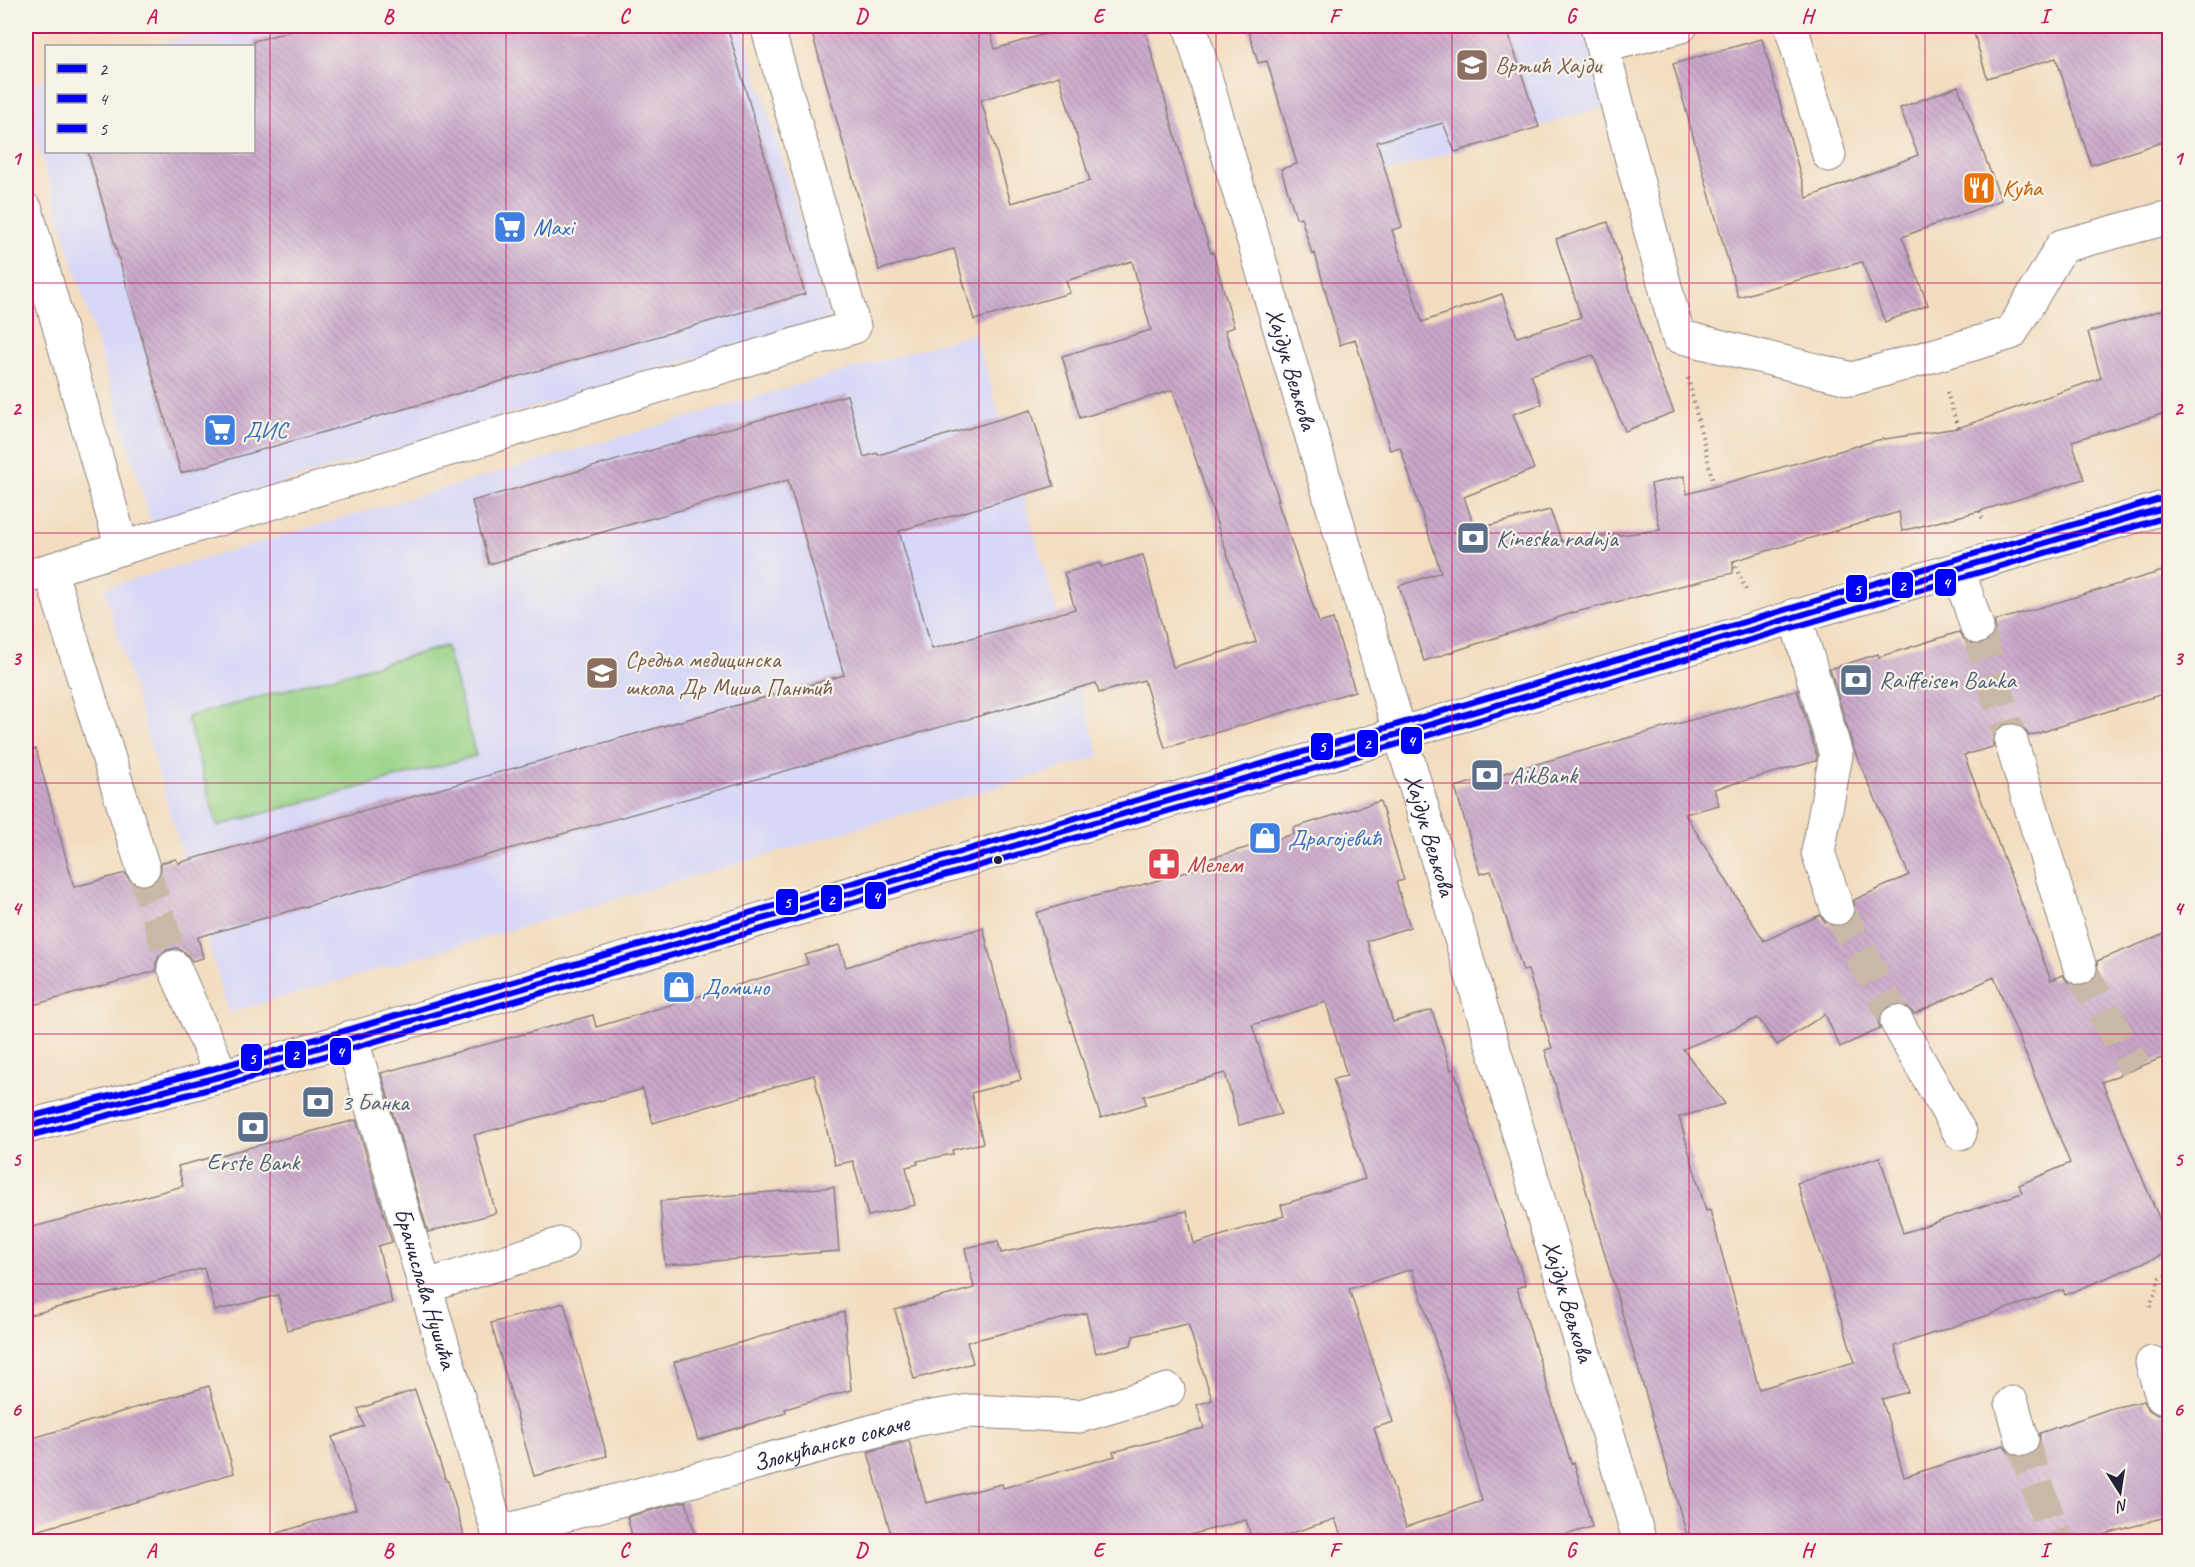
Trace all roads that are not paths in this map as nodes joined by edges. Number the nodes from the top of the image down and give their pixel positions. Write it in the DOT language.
graph roads {
  1 [pos="767,26"];
  2 [pos="1190,26"];
  3 [pos="1681,26"];
  4 [pos="1791,26"];
  5 [pos="1601,36"];
  6 [pos="1829,155"];
  7 [pos="26,210"];
  8 [pos="2169,218"];
  9 [pos="2169,507"];
  10 [pos="122,548"];
  11 [pos="1958,569"];
  12 [pos="38,574"];
  13 [pos="1795,615"];
  14 [pos="1977,627"];
  15 [pos="1402,733"];
  16 [pos="2012,741"];
  17 [pos="143,868"];
  18 [pos="1837,908"];
  19 [pos="174,967"];
  20 [pos="2080,968"];
  21 [pos="1896,1022"];
  22 [pos="351,1037"];
  23 [pos="222,1076"];
  24 [pos="26,1127"];
  25 [pos="1960,1133"];
  26 [pos="561,1244"];
  27 [pos="424,1287"];
  28 [pos="2152,1363"];
  29 [pos="1167,1390"];
  30 [pos="2162,1397"];
  31 [pos="2012,1403"];
  32 [pos="2022,1439"];
  33 [pos="499,1537"];
  34 [pos="1640,1542"];
  1 -- 10 [label="street"];
  2 -- 15 [label="street, Хајдук Вељкова"];
  3 -- 5 [label="street"];
  4 -- 6 [label="street"];
  5 -- 8 [label="street"];
  7 -- 10 [label="street"];
  9 -- 11 [label="street"];
  10 -- 12 [label="street"];
  11 -- 13 [label="street"];
  11 -- 14 [label="street"];
  12 -- 17 [label="street"];
  13 -- 15 [label="street"];
  13 -- 18 [label="street"];
  15 -- 22 [label="street"];
  15 -- 34 [label="street, Хајдук Вељкова"];
  16 -- 20 [label="street"];
  19 -- 23 [label="street"];
  21 -- 25 [label="street"];
  22 -- 23 [label="street"];
  22 -- 27 [label="street, Бранислава Нушића"];
  23 -- 24 [label="street"];
  26 -- 27 [label="street"];
  27 -- 33 [label="street, Бранислава Нушића"];
  28 -- 30 [label="street"];
  29 -- 33 [label="street, Злокућанско сокаче"];
  31 -- 32 [label="street"];
}
